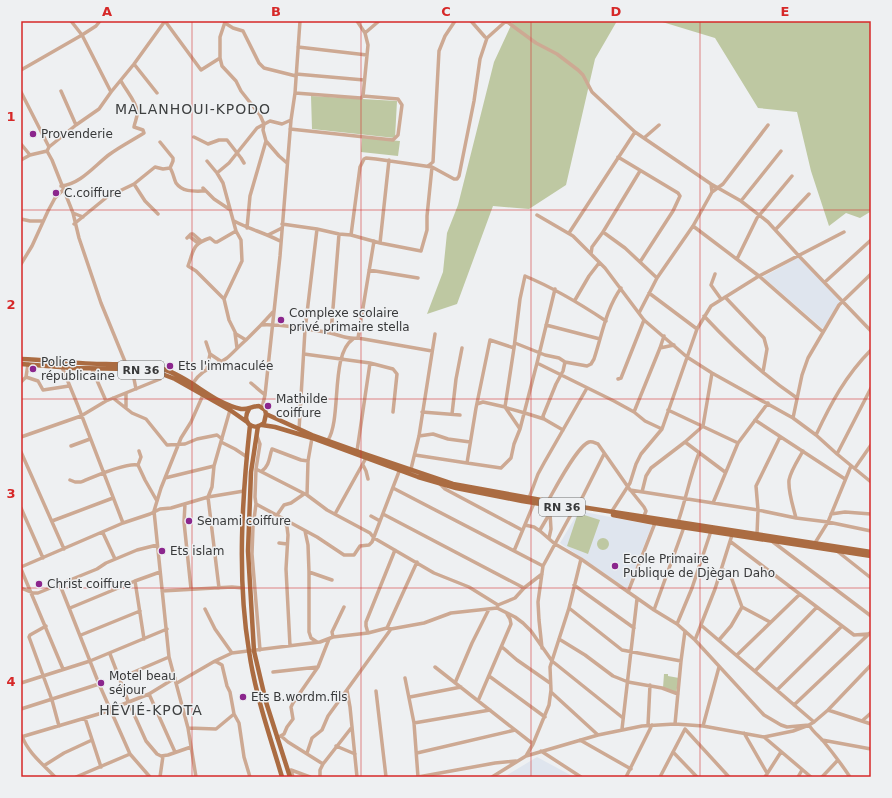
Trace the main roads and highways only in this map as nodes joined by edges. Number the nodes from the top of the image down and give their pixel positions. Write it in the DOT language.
graph roads {
  1 [pos="21,359"];
  2 [pos="21,364"];
  3 [pos="249,409"];
  4 [pos="266,414"];
  5 [pos="249,424"];
  6 [pos="260,426"];
  7 [pos="576,507"];
  8 [pos="871,552"];
  9 [pos="871,556"];
  10 [pos="282,777"];
  11 [pos="290,777"];
  1 -- 3 [label="main road, RN 36"];
  2 -- 5 [label="main road, RN 36"];
  3 -- 4 [label="main road, RN 36"];
  3 -- 5 [label="main road"];
  4 -- 6 [label="main road"];
  4 -- 7 [label="main road, RN 36"];
  5 -- 6 [label="main road, RN 36"];
  5 -- 10 [label="main road"];
  6 -- 7 [label="main road, RN 36"];
  6 -- 11 [label="main road"];
  7 -- 8 [label="main road, RN 36"];
  7 -- 9 [label="main road, RN 36"];
}
